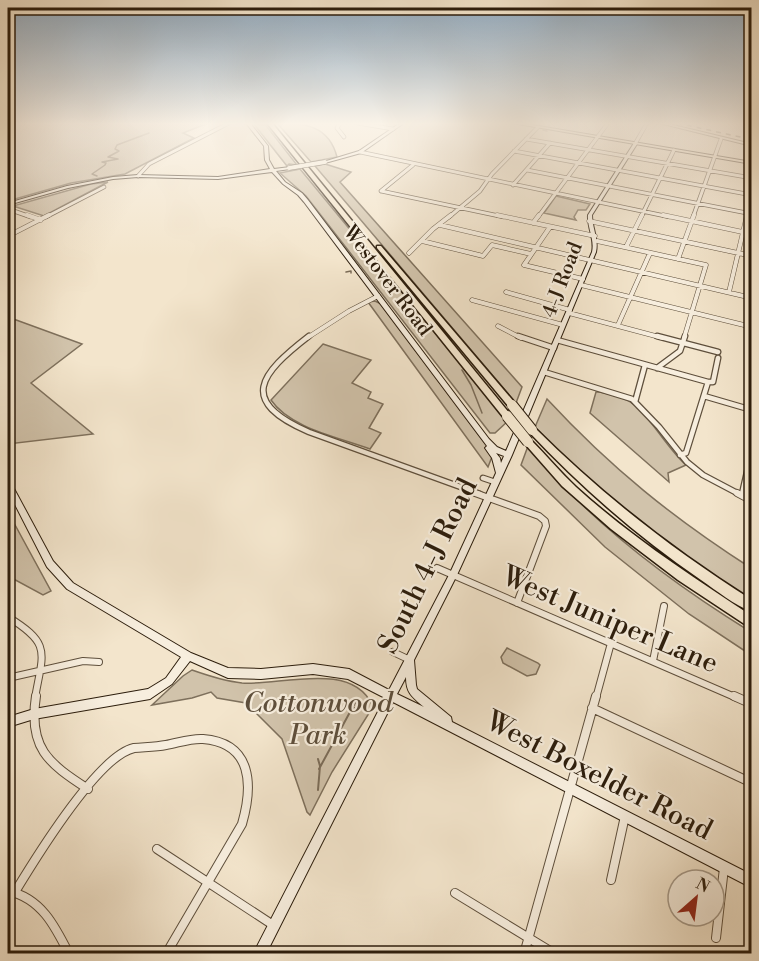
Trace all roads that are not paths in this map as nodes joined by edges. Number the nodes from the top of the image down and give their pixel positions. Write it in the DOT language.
graph roads {
  1 [pos="145,168"];
  2 [pos="271,168"];
  3 [pos="290,168"];
  4 [pos="306,168"];
  5 [pos="309,168"];
  6 [pos="409,168"];
  7 [pos="427,168"];
  8 [pos="498,168"];
  9 [pos="574,168"];
  10 [pos="602,168"];
  11 [pos="620,168"];
  12 [pos="665,168"];
  13 [pos="691,168"];
  14 [pos="711,168"];
  15 [pos="527,170"];
  16 [pos="273,171"];
  17 [pos="618,171"];
  18 [pos="710,171"];
  19 [pos="138,176"];
  20 [pos="567,178"];
  21 [pos="660,178"];
  22 [pos="752,178"];
  23 [pos="489,180"];
  24 [pos="513,185"];
  25 [pos="608,186"];
  26 [pos="104,187"];
  27 [pos="704,187"];
  28 [pos="555,194"];
  29 [pos="652,194"];
  30 [pos="751,195"];
  31 [pos="598,203"];
  32 [pos="697,203"];
  33 [pos="8,204"];
  34 [pos="463,208"];
  35 [pos="8,209"];
  36 [pos="643,212"];
  37 [pos="749,213"];
  38 [pos="41,220"];
  39 [pos="691,221"];
  40 [pos="589,222"];
  41 [pos="533,223"];
  42 [pos="440,225"];
  43 [pos="550,227"];
  44 [pos="634,231"];
  45 [pos="742,232"];
  46 [pos="752,234"];
  47 [pos="8,236"];
  48 [pos="596,239"];
  49 [pos="422,241"];
  50 [pos="684,242"];
  51 [pos="536,247"];
  52 [pos="626,247"];
  53 [pos="409,253"];
  54 [pos="650,253"];
  55 [pos="737,253"];
  56 [pos="531,254"];
  57 [pos="752,256"];
  58 [pos="678,259"];
  59 [pos="591,260"];
  60 [pos="641,272"];
  61 [pos="582,282"];
  62 [pos="699,286"];
  63 [pos="506,292"];
  64 [pos="729,292"];
  65 [pos="378,296"];
  66 [pos="630,297"];
  67 [pos="752,298"];
  68 [pos="472,300"];
  69 [pos="569,311"];
  70 [pos="692,312"];
  71 [pos="563,325"];
  72 [pos="618,325"];
  73 [pos="498,326"];
  74 [pos="752,327"];
  75 [pos="557,340"];
  76 [pos="683,343"];
  77 [pos="554,348"];
  78 [pos="645,365"];
  79 [pos="657,368"];
  80 [pos="544,372"];
  81 [pos="708,382"];
  82 [pos="704,396"];
  83 [pos="636,402"];
  84 [pos="752,410"];
  85 [pos="530,436"];
  86 [pos="487,441"];
  87 [pos="752,450"];
  88 [pos="508,455"];
  89 [pos="680,455"];
  90 [pos="500,472"];
  91 [pos="483,478"];
  92 [pos="495,482"];
  93 [pos="8,485"];
  94 [pos="742,495"];
  95 [pos="489,497"];
  96 [pos="752,501"];
  97 [pos="437,568"];
  98 [pos="453,575"];
  99 [pos="517,603"];
  100 [pos="664,606"];
  101 [pos="752,607"];
  102 [pos="8,618"];
  103 [pos="751,623"];
  104 [pos="611,643"];
  105 [pos="393,652"];
  106 [pos="188,656"];
  107 [pos="410,660"];
  108 [pos="653,661"];
  109 [pos="99,662"];
  110 [pos="41,671"];
  111 [pos="8,678"];
  112 [pos="391,697"];
  113 [pos="752,704"];
  114 [pos="592,708"];
  115 [pos="34,714"];
  116 [pos="8,722"];
  117 [pos="457,729"];
  118 [pos="752,783"];
  119 [pos="570,788"];
  120 [pos="88,789"];
  121 [pos="625,816"];
  122 [pos="157,849"];
  123 [pos="724,868"];
  124 [pos="726,869"];
  125 [pos="611,880"];
  126 [pos="208,882"];
  127 [pos="752,882"];
  128 [pos="11,891"];
  129 [pos="455,893"];
  130 [pos="273,925"];
  131 [pos="717,928"];
  132 [pos="528,937"];
  133 [pos="716,938"];
  134 [pos="69,954"];
  135 [pos="166,954"];
  136 [pos="258,954"];
  137 [pos="524,954"];
  138 [pos="555,954"];
  1 -- 19 [label="street"];
  2 -- 16 [label="street"];
  3 -- 16 [label="street, bridge"];
  4 -- 85 [label="highway, bridge"];
  5 -- 85 [label="highway, bridge"];
  6 -- 34 [label="street"];
  7 -- 23 [label="street"];
  8 -- 23 [label="street"];
  9 -- 20 [label="street"];
  10 -- 17 [label="street"];
  11 -- 17 [label="street, 4-J Road"];
  12 -- 21 [label="street"];
  13 -- 18 [label="street"];
  14 -- 18 [label="street"];
  15 -- 20 [label="street"];
  15 -- 24 [label="street"];
  16 -- 19 [label="street"];
  16 -- 65 [label="street, Westover Road"];
  17 -- 21 [label="street"];
  17 -- 25 [label="street, 4-J Road"];
  18 -- 22 [label="street"];
  18 -- 27 [label="street"];
  19 -- 33 [label="street"];
  20 -- 25 [label="street"];
  20 -- 28 [label="street"];
  21 -- 27 [label="street"];
  21 -- 29 [label="street"];
  23 -- 24 [label="street"];
  23 -- 34 [label="street"];
  24 -- 28 [label="street"];
  25 -- 29 [label="street"];
  25 -- 31 [label="street, 4-J Road"];
  26 -- 38 [label="street"];
  27 -- 30 [label="street"];
  27 -- 32 [label="street"];
  28 -- 31 [label="street"];
  28 -- 41 [label="street"];
  29 -- 32 [label="street"];
  29 -- 36 [label="street"];
  30 -- 37 [label="street"];
  31 -- 36 [label="street"];
  31 -- 40 [label="street, 4-J Road"];
  32 -- 37 [label="street"];
  32 -- 39 [label="street"];
  34 -- 41 [label="street"];
  34 -- 42 [label="street"];
  35 -- 38 [label="street"];
  36 -- 39 [label="street"];
  36 -- 44 [label="street"];
  37 -- 45 [label="street"];
  38 -- 47 [label="street"];
  39 -- 45 [label="street"];
  39 -- 50 [label="street"];
  40 -- 44 [label="street"];
  40 -- 48 [label="street, 4-J Road"];
  41 -- 43 [label="street"];
  42 -- 49 [label="street"];
  42 -- 51 [label="street"];
  43 -- 48 [label="street"];
  43 -- 51 [label="street"];
  44 -- 50 [label="street"];
  44 -- 52 [label="street"];
  45 -- 46 [label="street"];
  45 -- 55 [label="street"];
  48 -- 52 [label="street"];
  48 -- 59 [label="street, 4-J Road"];
  49 -- 53 [label="street"];
  49 -- 56 [label="street"];
  50 -- 55 [label="street"];
  50 -- 58 [label="street"];
  51 -- 56 [label="street"];
  51 -- 59 [label="street"];
  52 -- 54 [label="street"];
  54 -- 58 [label="street"];
  54 -- 60 [label="street"];
  55 -- 57 [label="street"];
  55 -- 64 [label="street"];
  56 -- 61 [label="street"];
  58 -- 62 [label="street"];
  59 -- 60 [label="street"];
  59 -- 61 [label="street, 4-J Road"];
  60 -- 62 [label="street"];
  60 -- 66 [label="street"];
  61 -- 66 [label="street"];
  61 -- 69 [label="street, 4-J Road"];
  62 -- 64 [label="street"];
  62 -- 70 [label="street"];
  63 -- 69 [label="street"];
  64 -- 67 [label="street"];
  65 -- 86 [label="street, Westover Road"];
  65 -- 95 [label="street"];
  66 -- 70 [label="street"];
  66 -- 72 [label="street"];
  68 -- 71 [label="street"];
  69 -- 71 [label="street, 4-J Road"];
  69 -- 72 [label="street"];
  70 -- 74 [label="street"];
  70 -- 76 [label="street"];
  71 -- 75 [label="street, 4-J Road"];
  72 -- 76 [label="street"];
  73 -- 77 [label="street"];
  75 -- 77 [label="street, 4-J Road"];
  75 -- 78 [label="street"];
  76 -- 79 [label="street"];
  76 -- 81 [label="street"];
  77 -- 80 [label="street, 4-J Road"];
  78 -- 79 [label="street"];
  78 -- 83 [label="street"];
  79 -- 81 [label="street"];
  80 -- 83 [label="street"];
  80 -- 88 [label="street, 4-J Road"];
  81 -- 82 [label="street"];
  82 -- 84 [label="street"];
  82 -- 89 [label="street"];
  83 -- 89 [label="street"];
  85 -- 101 [label="highway"];
  85 -- 103 [label="highway"];
  86 -- 88 [label="street, Westover Road"];
  86 -- 90 [label="street"];
  87 -- 94 [label="street"];
  88 -- 90 [label="street, South 4-J Road"];
  89 -- 94 [label="street"];
  90 -- 92 [label="street, South 4-J Road"];
  91 -- 92 [label="street"];
  92 -- 95 [label="street, South 4-J Road"];
  93 -- 106 [label="street"];
  94 -- 96 [label="street"];
  95 -- 98 [label="street, South 4-J Road"];
  95 -- 99 [label="street"];
  97 -- 98 [label="street, West Juniper Lane"];
  98 -- 99 [label="street, West Juniper Lane"];
  98 -- 107 [label="street, South 4-J Road"];
  99 -- 104 [label="street, West Juniper Lane"];
  100 -- 108 [label="street"];
  102 -- 110 [label="street"];
  104 -- 108 [label="street, West Juniper Lane"];
  104 -- 114 [label="street"];
  105 -- 107 [label="street"];
  106 -- 112 [label="street"];
  106 -- 115 [label="street"];
  107 -- 112 [label="street, South 4-J Road"];
  107 -- 117 [label="street"];
  108 -- 113 [label="street, West Juniper Lane"];
  109 -- 110 [label="street"];
  110 -- 111 [label="street"];
  110 -- 115 [label="street"];
  112 -- 117 [label="street"];
  112 -- 130 [label="street, South 4-J Road"];
  114 -- 118 [label="street"];
  114 -- 119 [label="street"];
  115 -- 116 [label="street"];
  115 -- 120 [label="street"];
  117 -- 119 [label="street, West Boxelder Road"];
  119 -- 121 [label="street, West Boxelder Road"];
  119 -- 132 [label="street"];
  120 -- 126 [label="street"];
  120 -- 128 [label="street"];
  121 -- 123 [label="street, West Boxelder Road"];
  121 -- 125 [label="street"];
  122 -- 126 [label="street"];
  124 -- 127 [label="street, West Boxelder Road"];
  126 -- 130 [label="street"];
  126 -- 135 [label="street"];
  128 -- 134 [label="street"];
  129 -- 132 [label="street"];
  130 -- 136 [label="street, South 4-J Road"];
  131 -- 133 [label="street"];
  132 -- 137 [label="street"];
  132 -- 138 [label="street"];
}
